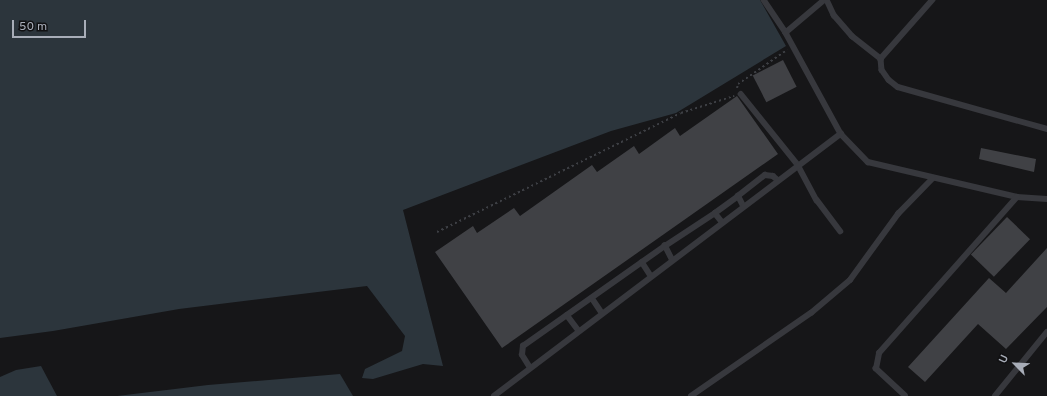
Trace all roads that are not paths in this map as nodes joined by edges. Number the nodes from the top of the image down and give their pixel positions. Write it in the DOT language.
graph roads {
  1 [pos="764,0"];
  2 [pos="826,0"];
  3 [pos="933,0"];
  4 [pos="786,33"];
  5 [pos="880,59"];
  6 [pos="741,94"];
  7 [pos="1047,129"];
  8 [pos="841,134"];
  9 [pos="798,165"];
  10 [pos="933,178"];
  11 [pos="778,180"];
  12 [pos="738,196"];
  13 [pos="1016,197"];
  14 [pos="1047,199"];
  15 [pos="743,206"];
  16 [pos="715,213"];
  17 [pos="722,222"];
  18 [pos="840,231"];
  19 [pos="665,246"];
  20 [pos="672,260"];
  21 [pos="642,262"];
  22 [pos="651,276"];
  23 [pos="592,298"];
  24 [pos="602,314"];
  25 [pos="567,315"];
  26 [pos="579,331"];
  27 [pos="1047,332"];
  28 [pos="530,368"];
  29 [pos="494,396"];
  30 [pos="690,396"];
  31 [pos="905,396"];
  32 [pos="995,396"];
  1 -- 4 [label="lane"];
  2 -- 4 [label="lane"];
  2 -- 5 [label="lane"];
  3 -- 5 [label="lane"];
  4 -- 8 [label="lane"];
  5 -- 7 [label="lane"];
  6 -- 9 [label="lane"];
  8 -- 9 [label="lane"];
  8 -- 10 [label="lane"];
  9 -- 11 [label="lane"];
  9 -- 18 [label="lane"];
  10 -- 13 [label="lane"];
  10 -- 30 [label="lane"];
  11 -- 12 [label="lane"];
  11 -- 15 [label="lane"];
  12 -- 15 [label="lane"];
  12 -- 16 [label="lane"];
  13 -- 14 [label="lane"];
  13 -- 31 [label="lane"];
  15 -- 17 [label="lane"];
  16 -- 17 [label="lane"];
  16 -- 19 [label="lane"];
  17 -- 20 [label="lane"];
  19 -- 20 [label="lane"];
  19 -- 21 [label="lane"];
  20 -- 22 [label="lane"];
  21 -- 22 [label="lane"];
  21 -- 23 [label="lane"];
  22 -- 24 [label="lane"];
  23 -- 24 [label="lane"];
  23 -- 25 [label="lane"];
  24 -- 26 [label="lane"];
  25 -- 26 [label="lane"];
  25 -- 28 [label="lane"];
  26 -- 28 [label="lane"];
  27 -- 32 [label="lane"];
  28 -- 29 [label="lane"];
}
